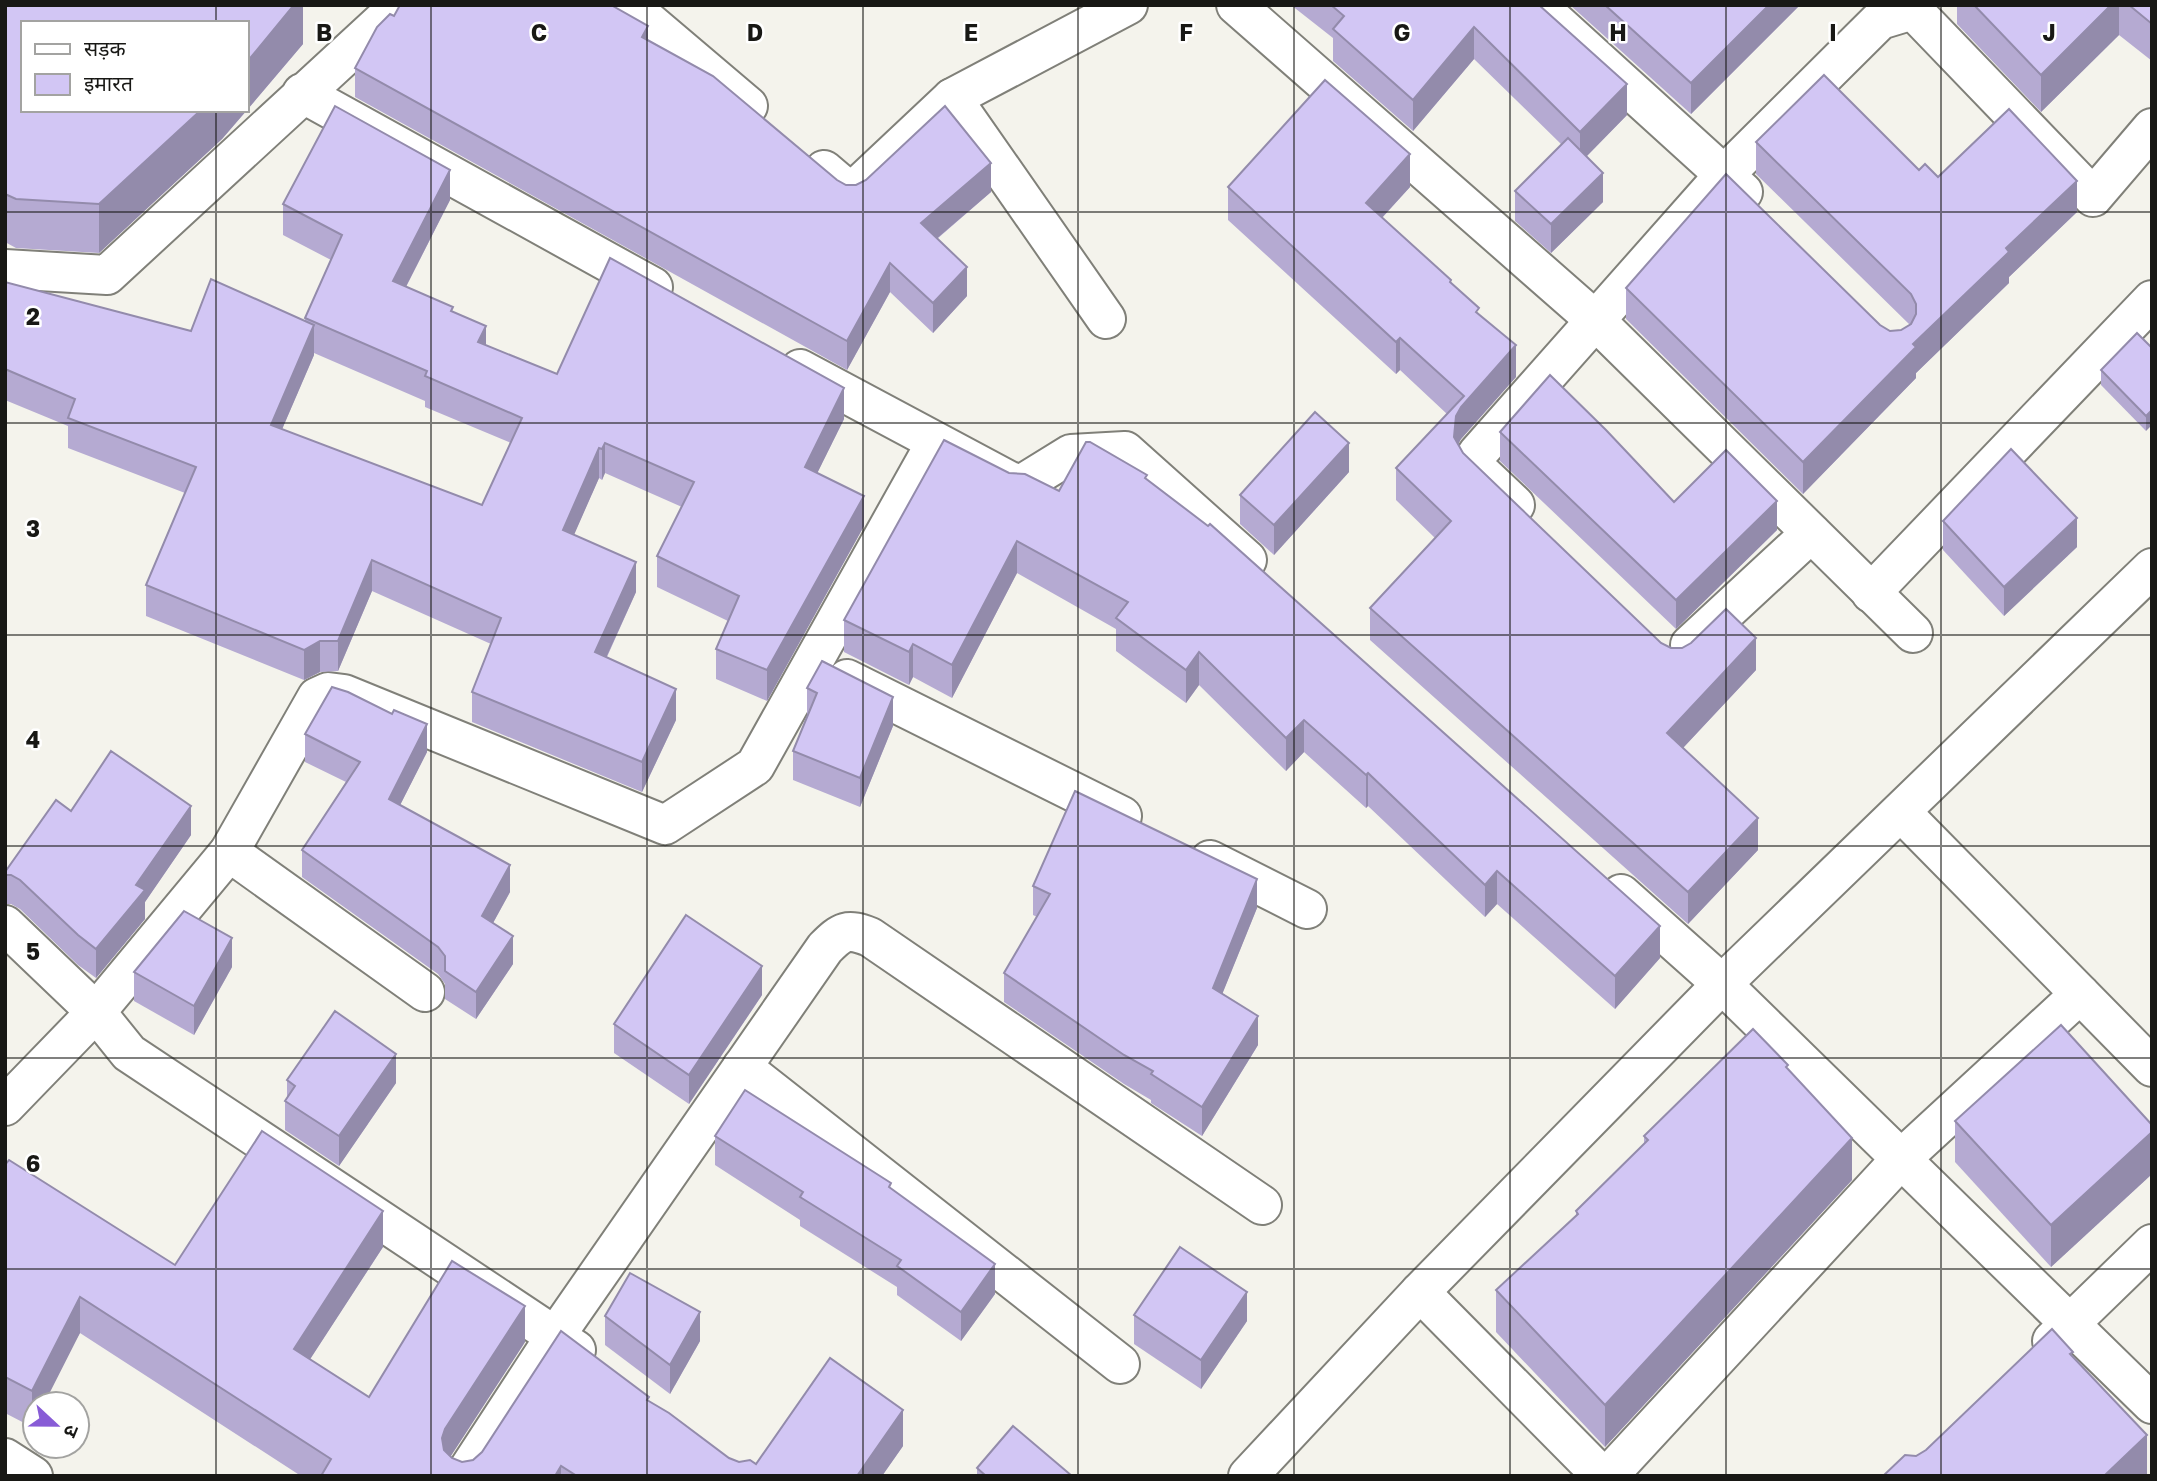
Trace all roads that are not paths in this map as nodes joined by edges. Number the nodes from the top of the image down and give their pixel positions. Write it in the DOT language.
graph roads {
  1 [pos="400,5"];
  2 [pos="629,5"];
  3 [pos="1128,5"];
  4 [pos="1236,5"];
  5 [pos="1537,5"];
  6 [pos="302,93"];
  7 [pos="952,98"];
  8 [pos="2152,128"];
  9 [pos="1725,174"];
  10 [pos="1772,220"];
  11 [pos="5,269"];
  12 [pos="2152,300"];
  13 [pos="680,302"];
  14 [pos="1106,319"];
  15 [pos="1595,320"];
  16 [pos="765,349"];
  17 [pos="935,443"];
  18 [pos="1538,526"];
  19 [pos="1811,533"];
  20 [pos="2152,568"];
  21 [pos="1269,580"];
  22 [pos="1871,593"];
  23 [pos="1913,633"];
  24 [pos="1656,640"];
  25 [pos="814,662"];
  26 [pos="1901,812"];
  27 [pos="1147,829"];
  28 [pos="1184,847"];
  29 [pos="229,852"];
  30 [pos="1599,874"];
  31 [pos="1307,909"];
  32 [pos="5,925"];
  33 [pos="1722,985"];
  34 [pos="425,992"];
  35 [pos="2080,994"];
  36 [pos="96,1012"];
  37 [pos="742,1067"];
  38 [pos="2152,1067"];
  39 [pos="5,1106"];
  40 [pos="1901,1159"];
  41 [pos="1262,1205"];
  42 [pos="2152,1244"];
  43 [pos="1420,1292"];
  44 [pos="2069,1324"];
  45 [pos="556,1335"];
  46 [pos="2030,1362"];
  47 [pos="1120,1364"];
  48 [pos="600,1368"];
  49 [pos="2152,1404"];
  50 [pos="5,1458"];
  51 [pos="1260,1472"];
  52 [pos="33,1476"];
  53 [pos="464,1476"];
  54 [pos="1602,1476"];
  55 [pos="1608,1476"];
  1 -- 6 [label="street"];
  2 -- 7 [label="street"];
  3 -- 7 [label="street"];
  4 -- 15 [label="street"];
  5 -- 9 [label="street"];
  6 -- 11 [label="street"];
  6 -- 13 [label="street"];
  7 -- 14 [label="street"];
  8 -- 9 [label="street"];
  9 -- 10 [label="street"];
  9 -- 15 [label="street"];
  12 -- 22 [label="street"];
  15 -- 18 [label="street"];
  15 -- 19 [label="street"];
  16 -- 17 [label="street"];
  17 -- 21 [label="street"];
  17 -- 25 [label="street"];
  19 -- 22 [label="street"];
  19 -- 24 [label="street"];
  20 -- 26 [label="street"];
  22 -- 23 [label="street"];
  25 -- 27 [label="street"];
  25 -- 29 [label="street"];
  26 -- 33 [label="street"];
  26 -- 35 [label="street"];
  28 -- 31 [label="street"];
  29 -- 34 [label="street"];
  29 -- 36 [label="street"];
  30 -- 33 [label="street"];
  32 -- 36 [label="street"];
  33 -- 40 [label="street"];
  33 -- 43 [label="street"];
  35 -- 38 [label="street"];
  35 -- 40 [label="street"];
  36 -- 39 [label="street"];
  36 -- 45 [label="street"];
  37 -- 41 [label="street"];
  37 -- 45 [label="street"];
  37 -- 47 [label="street"];
  40 -- 44 [label="street"];
  40 -- 55 [label="street"];
  42 -- 44 [label="street"];
  43 -- 51 [label="street"];
  43 -- 54 [label="street"];
  44 -- 46 [label="street"];
  44 -- 49 [label="street"];
  45 -- 48 [label="street"];
  45 -- 53 [label="street"];
  50 -- 52 [label="street"];
}
